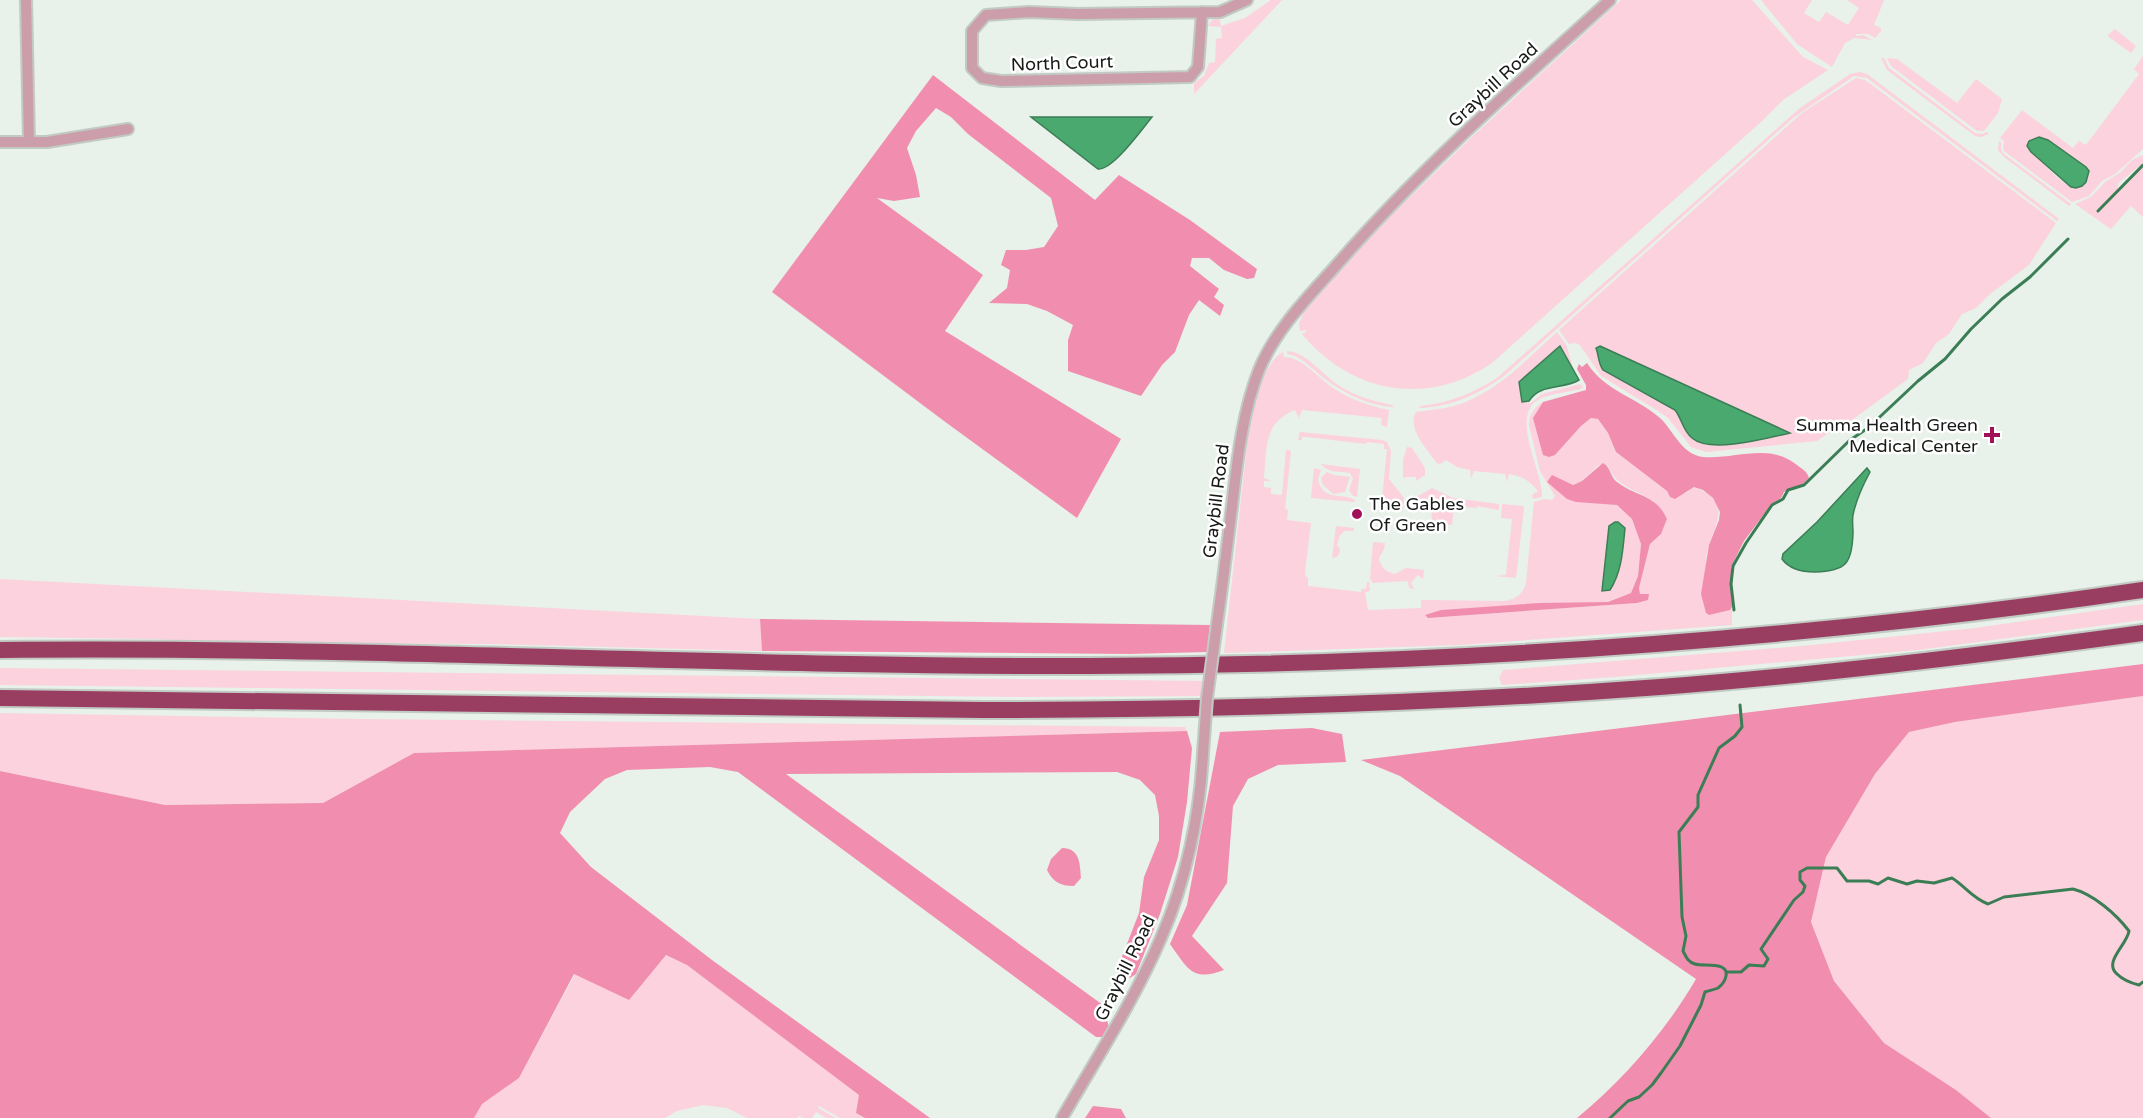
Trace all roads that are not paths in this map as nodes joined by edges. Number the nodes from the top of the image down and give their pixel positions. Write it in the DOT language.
graph roads {
  1 [pos="27,0"];
  2 [pos="1028,0"];
  3 [pos="1247,0"];
  4 [pos="1610,0"];
  5 [pos="1029,12"];
  6 [pos="1202,12"];
  7 [pos="129,129"];
  8 [pos="0,142"];
  9 [pos="29,142"];
  10 [pos="2143,589"];
  11 [pos="2143,633"];
  12 [pos="0,650"];
  13 [pos="0,698"];
  14 [pos="1062,1118"];
  1 -- 9 [label="street"];
  2 -- 5 [label="street"];
  3 -- 6 [label="street"];
  4 -- 14 [label="street, Graybill Road, bridge"];
  5 -- 6 [label="street"];
  5 -- 6 [label="street, North Court"];
  7 -- 9 [label="street"];
  8 -- 9 [label="street"];
  10 -- 12 [label="highway"];
  11 -- 13 [label="highway"];
}
